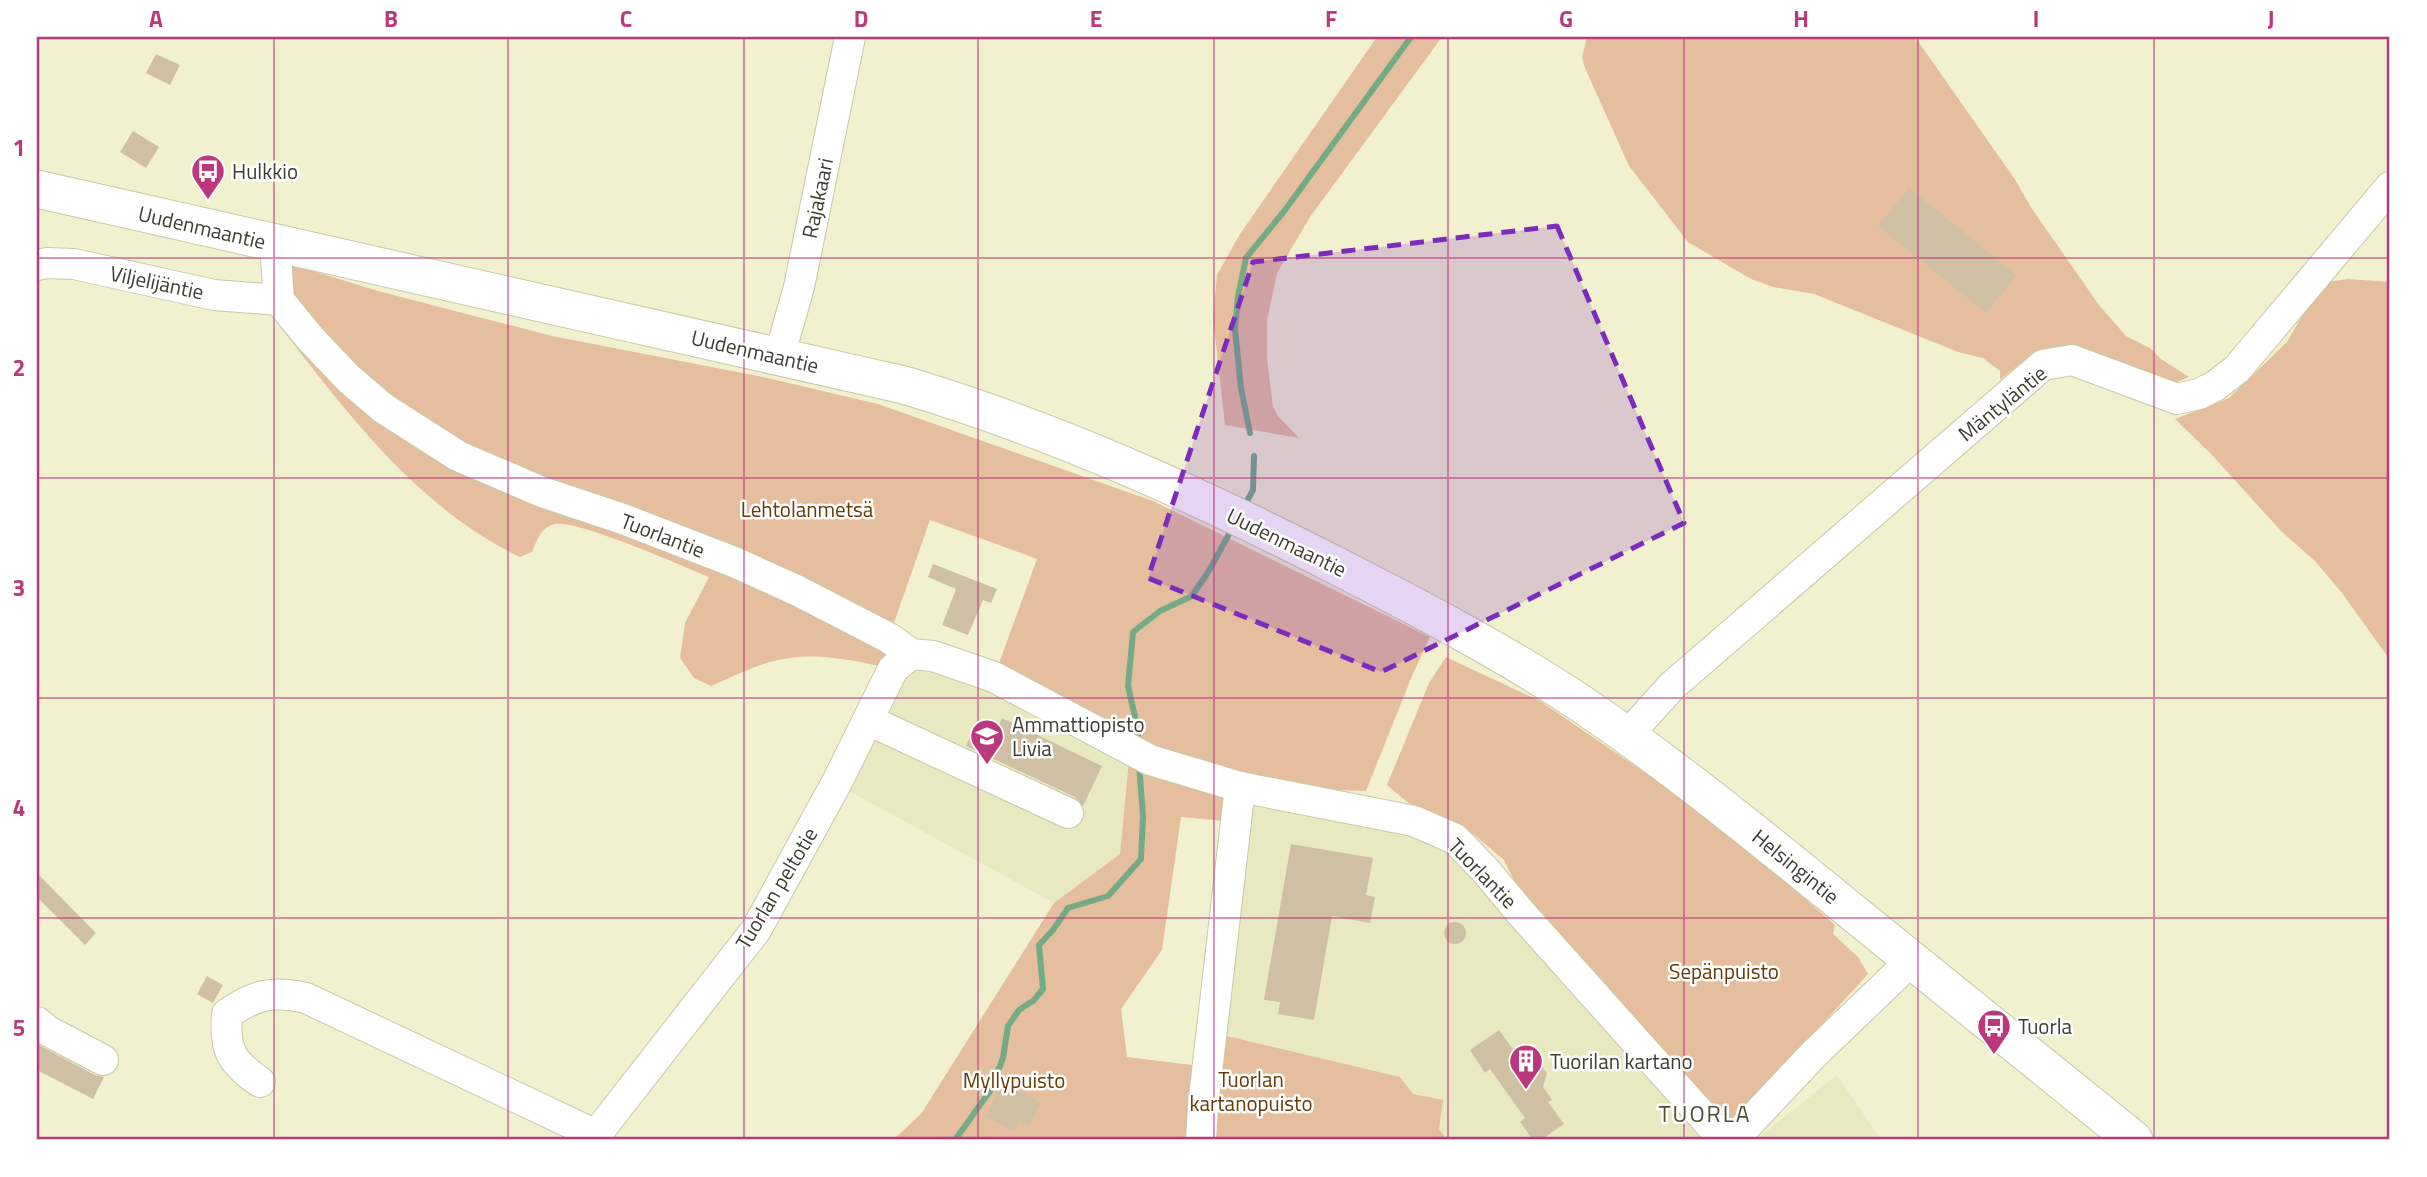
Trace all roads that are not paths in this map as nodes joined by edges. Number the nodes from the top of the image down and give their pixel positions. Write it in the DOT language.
graph roads {
  1 [pos="850,37"];
  2 [pos="2390,187"];
  3 [pos="37,189"];
  4 [pos="275,243"];
  5 [pos="37,265"];
  6 [pos="279,300"];
  7 [pos="779,357"];
  8 [pos="1439,618"];
  9 [pos="911,654"];
  10 [pos="868,720"];
  11 [pos="1626,737"];
  12 [pos="1240,787"];
  13 [pos="1068,813"];
  14 [pos="1912,961"];
  15 [pos="37,1022"];
  16 [pos="103,1060"];
  17 [pos="260,1082"];
  18 [pos="594,1138"];
  19 [pos="1201,1140"];
  20 [pos="1724,1140"];
  21 [pos="1733,1140"];
  22 [pos="2134,1140"];
  1 -- 7 [label="street, Rajakaari"];
  2 -- 11 [label="street, Mäntyläntie"];
  3 -- 4 [label="main road, Uudenmaantie"];
  4 -- 6 [label="street"];
  4 -- 7 [label="main road, Uudenmaantie"];
  5 -- 6 [label="street, Viljelijäntie"];
  6 -- 9 [label="street, Tuorlantie"];
  7 -- 8 [label="main road, Uudenmaantie"];
  8 -- 11 [label="main road, Helsingintie"];
  9 -- 10 [label="street, Tuorlan peltotie"];
  9 -- 12 [label="street, Tuorlantie"];
  10 -- 13 [label="street"];
  10 -- 18 [label="street, Tuorlan peltotie"];
  11 -- 14 [label="main road, Helsingintie"];
  12 -- 19 [label="street"];
  12 -- 20 [label="street, Tuorlantie"];
  14 -- 21 [label="street"];
  14 -- 22 [label="main road, Helsingintie"];
  15 -- 16 [label="street"];
  17 -- 18 [label="street"];
}
